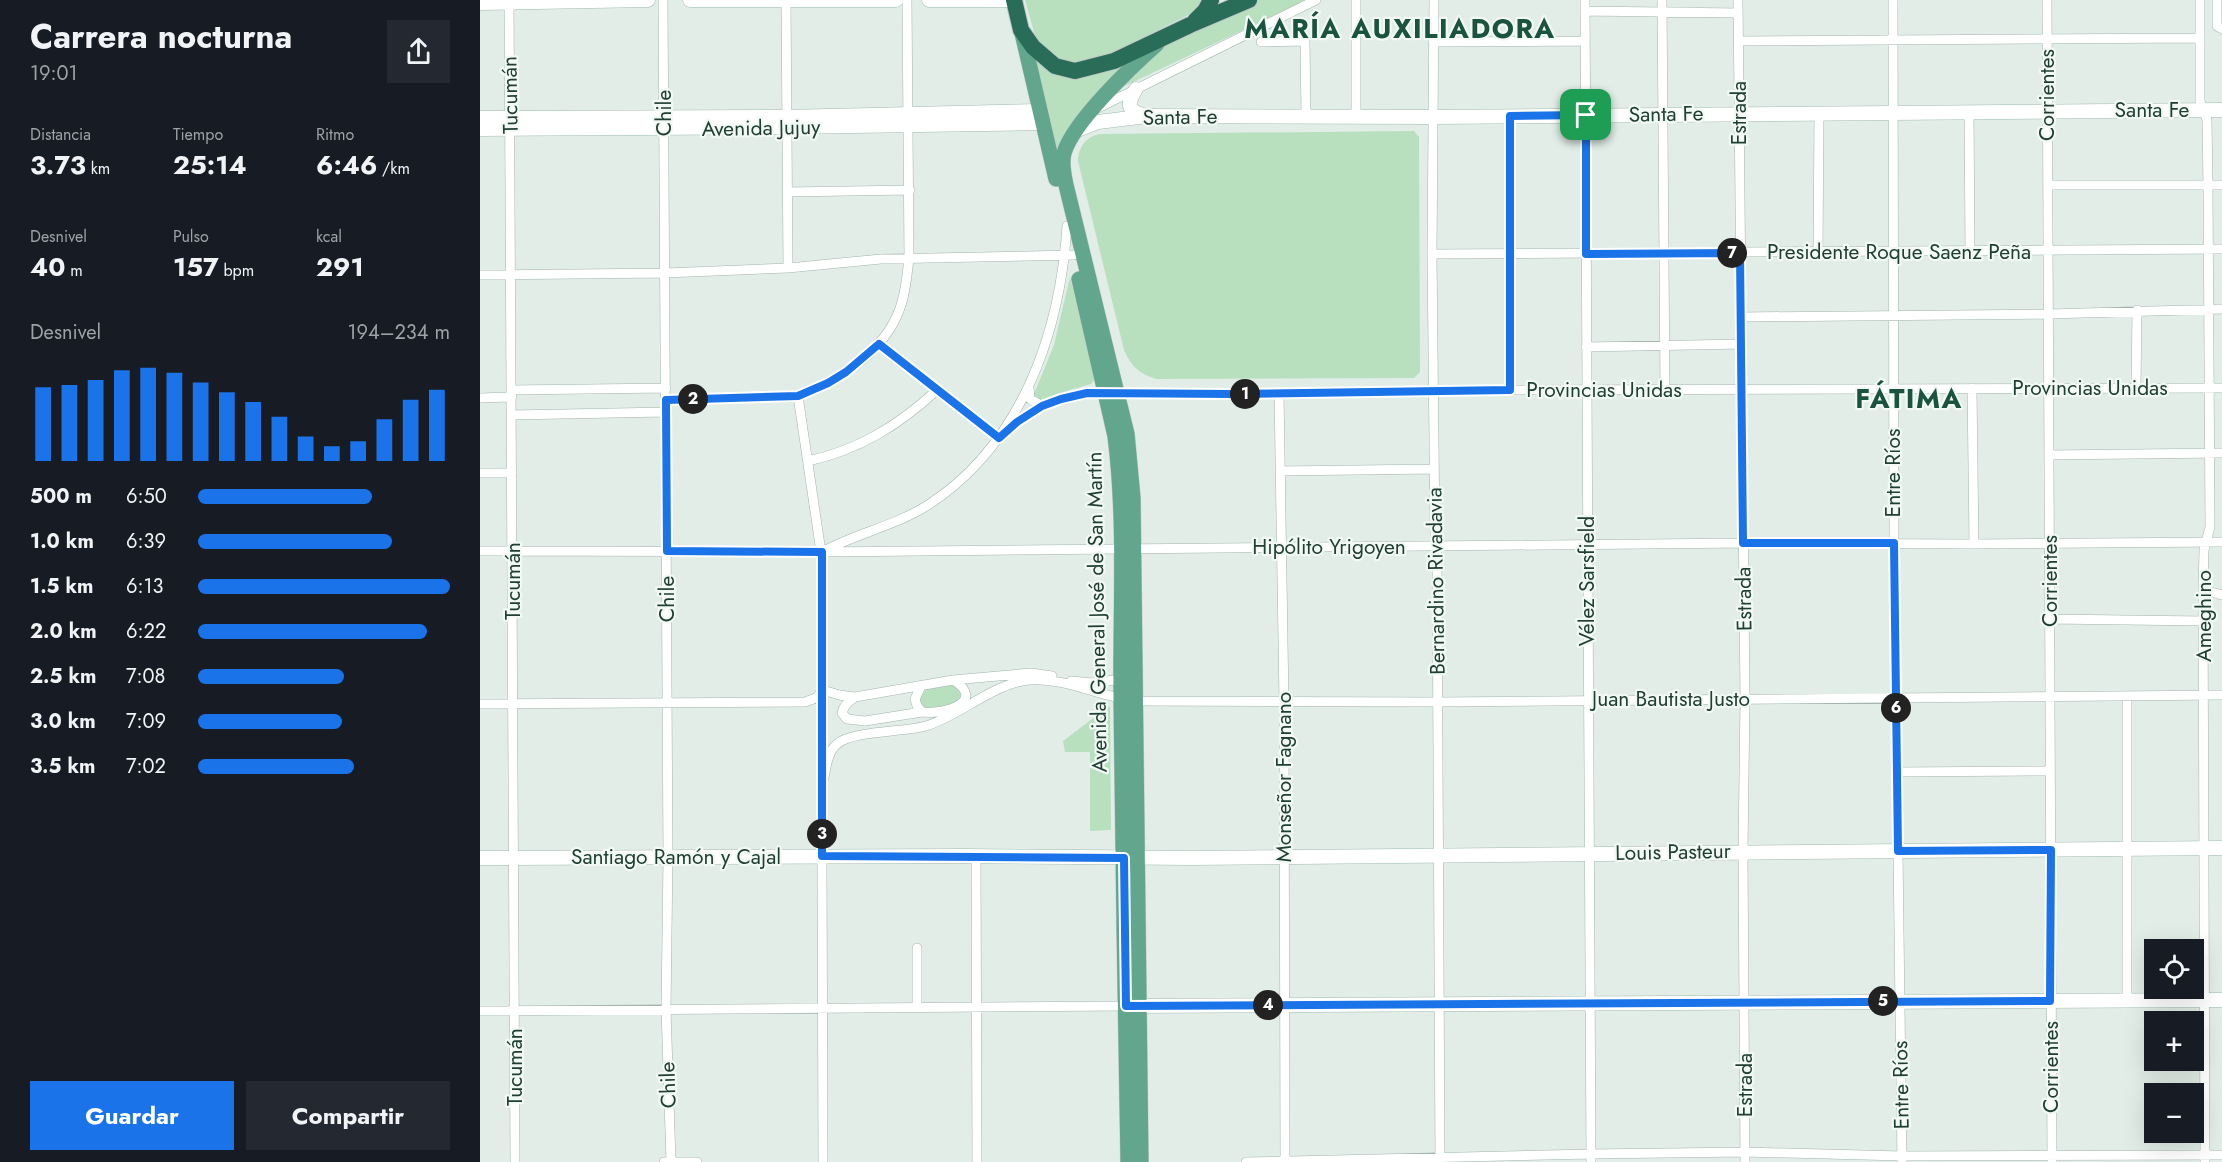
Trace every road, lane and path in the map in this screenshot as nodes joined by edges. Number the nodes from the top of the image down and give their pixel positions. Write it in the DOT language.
graph roads {
  1 [pos="648,0"];
  2 [pos="663,0"];
  3 [pos="690,0"];
  4 [pos="896,0"];
  5 [pos="907,0"];
  6 [pos="930,0"];
  7 [pos="1014,0"];
  8 [pos="1210,0"];
  9 [pos="1249,0"];
  10 [pos="1316,0"];
  11 [pos="1356,0"];
  12 [pos="1434,0"];
  13 [pos="1585,0"];
  14 [pos="1662,0"];
  15 [pos="1738,0"];
  16 [pos="1893,0"];
  17 [pos="2047,0"];
  18 [pos="2200,0"];
  19 [pos="2217,0"];
  20 [pos="786,1"];
  21 [pos="509,2"];
  22 [pos="480,3"];
  23 [pos="1585,11"];
  24 [pos="1662,11"];
  25 [pos="1738,13"];
  26 [pos="1190,25"];
  27 [pos="2222,29"];
  28 [pos="1021,30"];
  29 [pos="2199,38"];
  30 [pos="1162,40"];
  31 [pos="2047,40"];
  32 [pos="1585,41"];
  33 [pos="1739,41"];
  34 [pos="1261,42"];
  35 [pos="1433,42"];
  36 [pos="1893,42"];
  37 [pos="1136,89"];
  38 [pos="2203,110"];
  39 [pos="2222,110"];
  40 [pos="1969,111"];
  41 [pos="2047,111"];
  42 [pos="1092,112"];
  43 [pos="1893,112"];
  44 [pos="1739,113"];
  45 [pos="1819,113"];
  46 [pos="1663,114"];
  47 [pos="1586,115"];
  48 [pos="1147,116"];
  49 [pos="1306,116"];
  50 [pos="1356,116"];
  51 [pos="1510,116"];
  52 [pos="1041,117"];
  53 [pos="1432,117"];
  54 [pos="480,118"];
  55 [pos="909,120"];
  56 [pos="786,122"];
  57 [pos="664,123"];
  58 [pos="511,124"];
  59 [pos="480,129"];
  60 [pos="1075,131"];
  61 [pos="2048,185"];
  62 [pos="2208,185"];
  63 [pos="2222,185"];
  64 [pos="910,190"];
  65 [pos="787,192"];
  66 [pos="2209,249"];
  67 [pos="2222,249"];
  68 [pos="1970,251"];
  69 [pos="2049,251"];
  70 [pos="1818,252"];
  71 [pos="1893,252"];
  72 [pos="1664,253"];
  73 [pos="1740,253"];
  74 [pos="1432,254"];
  75 [pos="1510,254"];
  76 [pos="1586,254"];
  77 [pos="1069,255"];
  78 [pos="909,258"];
  79 [pos="788,268"];
  80 [pos="665,273"];
  81 [pos="480,274"];
  82 [pos="510,274"];
  83 [pos="2208,309"];
  84 [pos="2222,309"];
  85 [pos="2137,310"];
  86 [pos="2049,314"];
  87 [pos="1893,316"];
  88 [pos="1741,317"];
  89 [pos="879,344"];
  90 [pos="1742,344"];
  91 [pos="1665,345"];
  92 [pos="1586,347"];
  93 [pos="1029,387"];
  94 [pos="2049,387"];
  95 [pos="666,388"];
  96 [pos="1893,388"];
  97 [pos="1972,388"];
  98 [pos="2136,388"];
  99 [pos="2209,388"];
  100 [pos="2222,388"];
  101 [pos="1742,389"];
  102 [pos="937,390"];
  103 [pos="1510,390"];
  104 [pos="1586,390"];
  105 [pos="1665,390"];
  106 [pos="1433,391"];
  107 [pos="1111,393"];
  108 [pos="1279,393"];
  109 [pos="511,394"];
  110 [pos="798,396"];
  111 [pos="480,398"];
  112 [pos="666,400"];
  113 [pos="1042,406"];
  114 [pos="666,412"];
  115 [pos="512,415"];
  116 [pos="999,438"];
  117 [pos="2209,453"];
  118 [pos="2222,453"];
  119 [pos="2049,455"];
  120 [pos="808,461"];
  121 [pos="1434,469"];
  122 [pos="1281,471"];
  123 [pos="480,473"];
  124 [pos="512,473"];
  125 [pos="2206,542"];
  126 [pos="2222,542"];
  127 [pos="1743,543"];
  128 [pos="1894,543"];
  129 [pos="1974,544"];
  130 [pos="2049,544"];
  131 [pos="1587,545"];
  132 [pos="1282,546"];
  133 [pos="1436,547"];
  134 [pos="1128,548"];
  135 [pos="480,551"];
  136 [pos="512,551"];
  137 [pos="667,551"];
  138 [pos="822,552"];
  139 [pos="2203,590"];
  140 [pos="2222,594"];
  141 [pos="2050,620"];
  142 [pos="2203,621"];
  143 [pos="1020,677"];
  144 [pos="985,678"];
  145 [pos="1121,679"];
  146 [pos="952,680"];
  147 [pos="1004,680"];
  148 [pos="921,686"];
  149 [pos="823,690"];
  150 [pos="989,694"];
  151 [pos="2204,695"];
  152 [pos="2222,695"];
  153 [pos="2049,696"];
  154 [pos="2127,696"];
  155 [pos="855,697"];
  156 [pos="1896,697"];
  157 [pos="1588,699"];
  158 [pos="1745,699"];
  159 [pos="1128,700"];
  160 [pos="667,702"];
  161 [pos="1284,702"];
  162 [pos="1438,702"];
  163 [pos="480,704"];
  164 [pos="514,704"];
  165 [pos="960,709"];
  166 [pos="922,712"];
  167 [pos="2050,771"];
  168 [pos="1897,772"];
  169 [pos="823,782"];
  170 [pos="2205,848"];
  171 [pos="2222,848"];
  172 [pos="2051,850"];
  173 [pos="2127,850"];
  174 [pos="1743,851"];
  175 [pos="1898,851"];
  176 [pos="1588,853"];
  177 [pos="1438,855"];
  178 [pos="822,856"];
  179 [pos="976,856"];
  180 [pos="1284,857"];
  181 [pos="480,858"];
  182 [pos="513,858"];
  183 [pos="668,858"];
  184 [pos="1130,858"];
  185 [pos="916,948"];
  186 [pos="1899,1000"];
  187 [pos="2204,1000"];
  188 [pos="2222,1000"];
  189 [pos="2050,1001"];
  190 [pos="2127,1001"];
  191 [pos="1744,1002"];
  192 [pos="1590,1003"];
  193 [pos="1439,1004"];
  194 [pos="1284,1005"];
  195 [pos="1133,1006"];
  196 [pos="917,1007"];
  197 [pos="976,1007"];
  198 [pos="822,1008"];
  199 [pos="666,1009"];
  200 [pos="515,1010"];
  201 [pos="480,1011"];
  202 [pos="2222,1155"];
  203 [pos="1745,1157"];
  204 [pos="1591,1158"];
  205 [pos="2205,1158"];
  206 [pos="1902,1159"];
  207 [pos="2051,1159"];
  208 [pos="1440,1160"];
  209 [pos="515,1162"];
  210 [pos="664,1162"];
  211 [pos="671,1162"];
  212 [pos="697,1162"];
  213 [pos="823,1162"];
  214 [pos="977,1162"];
  215 [pos="1127,1162"];
  216 [pos="1141,1162"];
  217 [pos="1246,1162"];
  218 [pos="1285,1162"];
  1 -- 21 [label="street"];
  2 -- 57 [label="street, Chile"];
  3 -- 20 [label="street"];
  4 -- 20 [label="street"];
  5 -- 55 [label="street"];
  6 -- 7 [label="street"];
  7 -- 28 [label="highway, Avenida General José de San Martín"];
  8 -- 26 [label="highway"];
  9 -- 26 [label="highway"];
  10 -- 37 [label="street"];
  11 -- 50 [label="street"];
  12 -- 35 [label="street, Bernardino Rivadavia"];
  13 -- 23 [label="street, Vélez Sarsfield"];
  14 -- 24 [label="street"];
  15 -- 25 [label="street, Estrada"];
  16 -- 36 [label="street, Entre Ríos"];
  17 -- 31 [label="street, Corrientes"];
  18 -- 29 [label="street, Ameghino"];
  19 -- 27 [label="street"];
  20 -- 56 [label="street"];
  21 -- 22 [label="street"];
  21 -- 58 [label="street, Tucumán"];
  23 -- 24 [label="street"];
  23 -- 32 [label="street, Vélez Sarsfield"];
  24 -- 25 [label="street"];
  24 -- 46 [label="street"];
  25 -- 33 [label="street, Estrada"];
  26 -- 30 [label="highway"];
  28 -- 30 [label="highway"];
  28 -- 52 [label="main road, Avenida General José de San Martín"];
  29 -- 31 [label="street"];
  29 -- 38 [label="street, Ameghino"];
  30 -- 42 [label="main road, Avenida General José de San Martín"];
  31 -- 36 [label="street"];
  31 -- 41 [label="street, Corrientes"];
  32 -- 35 [label="street"];
  32 -- 47 [label="street, Vélez Sarsfield"];
  33 -- 36 [label="street"];
  33 -- 44 [label="street, Estrada"];
  34 -- 49 [label="street"];
  35 -- 53 [label="street, Bernardino Rivadavia"];
  36 -- 43 [label="street, Entre Ríos"];
  37 -- 42 [label="street"];
  37 -- 48 [label="street"];
  38 -- 39 [label="street, Santa Fe"];
  38 -- 41 [label="street, Santa Fe"];
  38 -- 62 [label="street, Ameghino"];
  40 -- 41 [label="street, Santa Fe"];
  40 -- 43 [label="street, Santa Fe"];
  40 -- 68 [label="street"];
  41 -- 61 [label="street, Corrientes"];
  42 -- 60 [label="main road, Avenida General José de San Martín"];
  43 -- 45 [label="street, Santa Fe"];
  43 -- 71 [label="street, Entre Ríos"];
  44 -- 45 [label="street, Santa Fe"];
  44 -- 46 [label="street, Santa Fe"];
  44 -- 73 [label="street, Estrada"];
  45 -- 70 [label="street"];
  46 -- 47 [label="street, Santa Fe"];
  46 -- 72 [label="street"];
  47 -- 51 [label="street, Santa Fe"];
  47 -- 76 [label="street, Vélez Sarsfield"];
  48 -- 49 [label="street, Santa Fe"];
  48 -- 60 [label="street, Santa Fe"];
  49 -- 50 [label="street, Santa Fe"];
  50 -- 53 [label="street, Santa Fe"];
  51 -- 53 [label="street, Santa Fe"];
  51 -- 75 [label="street"];
  52 -- 55 [label="street, Avenida Jujuy"];
  52 -- 77 [label="main road, Avenida General José de San Martín"];
  53 -- 74 [label="street, Bernardino Rivadavia"];
  54 -- 58 [label="street, Avenida Jujuy"];
  55 -- 56 [label="street, Avenida Jujuy"];
  55 -- 64 [label="street"];
  56 -- 57 [label="street, Avenida Jujuy"];
  56 -- 65 [label="street"];
  57 -- 58 [label="street, Avenida Jujuy"];
  57 -- 80 [label="street, Chile"];
  58 -- 59 [label="street, Avenida Jujuy"];
  58 -- 82 [label="street, Tucumán"];
  60 -- 107 [label="main road, Avenida General José de San Martín"];
  61 -- 62 [label="street"];
  61 -- 69 [label="street, Corrientes"];
  62 -- 63 [label="street"];
  62 -- 66 [label="street, Ameghino"];
  64 -- 65 [label="street"];
  64 -- 78 [label="street"];
  65 -- 79 [label="street"];
  66 -- 67 [label="street, Presidente Roque Saenz Peña"];
  66 -- 69 [label="street, Presidente Roque Saenz Peña"];
  66 -- 83 [label="street, Ameghino"];
  68 -- 69 [label="street, Presidente Roque Saenz Peña"];
  68 -- 71 [label="street, Presidente Roque Saenz Peña"];
  69 -- 86 [label="street, Corrientes"];
  70 -- 71 [label="street, Presidente Roque Saenz Peña"];
  70 -- 73 [label="street, Presidente Roque Saenz Peña"];
  71 -- 87 [label="street, Entre Ríos"];
  72 -- 73 [label="street, Presidente Roque Saenz Peña"];
  72 -- 76 [label="street, Presidente Roque Saenz Peña"];
  72 -- 91 [label="street"];
  73 -- 88 [label="street, Estrada"];
  74 -- 75 [label="street, Presidente Roque Saenz Peña"];
  74 -- 106 [label="street, Bernardino Rivadavia"];
  75 -- 76 [label="street, Presidente Roque Saenz Peña"];
  75 -- 103 [label="street"];
  76 -- 92 [label="street, Vélez Sarsfield"];
  77 -- 78 [label="street"];
  77 -- 93 [label="street"];
  77 -- 107 [label="main road, Avenida General José de San Martín"];
  78 -- 79 [label="street"];
  78 -- 89 [label="street"];
  79 -- 80 [label="street"];
  80 -- 82 [label="street"];
  80 -- 95 [label="street, Chile"];
  81 -- 82 [label="street"];
  82 -- 109 [label="street, Tucumán"];
  83 -- 84 [label="street"];
  83 -- 85 [label="street"];
  83 -- 99 [label="street, Ameghino"];
  85 -- 86 [label="street"];
  85 -- 98 [label="street"];
  86 -- 87 [label="street"];
  86 -- 94 [label="street, Corrientes"];
  87 -- 88 [label="street"];
  87 -- 96 [label="street, Entre Ríos"];
  88 -- 90 [label="street, Estrada"];
  89 -- 102 [label="street"];
  89 -- 110 [label="street"];
  90 -- 91 [label="street"];
  90 -- 101 [label="street, Estrada"];
  91 -- 92 [label="street"];
  91 -- 105 [label="street"];
  92 -- 104 [label="street, Vélez Sarsfield"];
  93 -- 113 [label="street"];
  93 -- 116 [label="street"];
  94 -- 97 [label="street, Provincias Unidas"];
  94 -- 98 [label="street, Provincias Unidas"];
  94 -- 119 [label="street, Corrientes"];
  95 -- 109 [label="street"];
  95 -- 112 [label="street, Chile"];
  96 -- 97 [label="street, Provincias Unidas"];
  96 -- 101 [label="street, Provincias Unidas"];
  96 -- 128 [label="street, Entre Ríos"];
  97 -- 129 [label="street"];
  98 -- 99 [label="street, Provincias Unidas"];
  99 -- 100 [label="street, Provincias Unidas"];
  99 -- 117 [label="street, Ameghino"];
  101 -- 105 [label="street, Provincias Unidas"];
  101 -- 127 [label="street, Estrada"];
  102 -- 116 [label="street"];
  102 -- 120 [label="street"];
  103 -- 104 [label="street, Provincias Unidas"];
  103 -- 106 [label="street, Provincias Unidas"];
  104 -- 105 [label="street, Provincias Unidas"];
  104 -- 131 [label="street, Vélez Sarsfield"];
  106 -- 108 [label="street, Provincias Unidas"];
  106 -- 121 [label="street, Bernardino Rivadavia"];
  107 -- 108 [label="street, Provincias Unidas"];
  107 -- 113 [label="street, Provincias Unidas"];
  107 -- 134 [label="main road, Avenida General José de San Martín"];
  108 -- 122 [label="street, Monseñor Fagnano"];
  109 -- 111 [label="street"];
  109 -- 115 [label="street, Tucumán"];
  110 -- 112 [label="street"];
  110 -- 120 [label="street"];
  112 -- 114 [label="street, Chile"];
  113 -- 116 [label="street, Provincias Unidas"];
  114 -- 115 [label="street"];
  114 -- 137 [label="street, Chile"];
  115 -- 124 [label="street, Tucumán"];
  116 -- 138 [label="street"];
  117 -- 118 [label="street"];
  117 -- 119 [label="street"];
  117 -- 125 [label="street, Ameghino"];
  119 -- 130 [label="street, Corrientes"];
  120 -- 138 [label="street"];
  121 -- 122 [label="street"];
  121 -- 133 [label="street, Bernardino Rivadavia"];
  122 -- 132 [label="street, Monseñor Fagnano"];
  123 -- 124 [label="street"];
  124 -- 136 [label="street, Tucumán"];
  125 -- 126 [label="street, Hipólito Yrigoyen"];
  125 -- 130 [label="street, Hipólito Yrigoyen"];
  125 -- 139 [label="street, Ameghino"];
  127 -- 128 [label="street, Hipólito Yrigoyen"];
  127 -- 131 [label="street, Hipólito Yrigoyen"];
  127 -- 158 [label="street, Estrada"];
  128 -- 129 [label="street, Hipólito Yrigoyen"];
  128 -- 156 [label="street, Entre Ríos"];
  129 -- 130 [label="street, Hipólito Yrigoyen"];
  130 -- 141 [label="street, Corrientes"];
  131 -- 133 [label="street, Hipólito Yrigoyen"];
  131 -- 157 [label="street, Vélez Sarsfield"];
  132 -- 133 [label="street, Hipólito Yrigoyen"];
  132 -- 134 [label="street, Hipólito Yrigoyen"];
  132 -- 161 [label="street, Monseñor Fagnano"];
  133 -- 162 [label="street, Bernardino Rivadavia"];
  134 -- 138 [label="street, Hipólito Yrigoyen"];
  134 -- 145 [label="main road, Avenida General José de San Martín"];
  134 -- 159 [label="main road, Avenida General José de San Martín"];
  135 -- 136 [label="street, Hipólito Yrigoyen"];
  136 -- 137 [label="street, Hipólito Yrigoyen"];
  136 -- 164 [label="street, Tucumán"];
  137 -- 138 [label="street, Hipólito Yrigoyen"];
  137 -- 160 [label="street, Chile"];
  138 -- 149 [label="street"];
  139 -- 140 [label="street"];
  139 -- 142 [label="street, Ameghino"];
  141 -- 142 [label="street"];
  141 -- 153 [label="street, Corrientes"];
  142 -- 151 [label="street, Ameghino"];
  143 -- 145 [label="street"];
  143 -- 147 [label="street"];
  143 -- 159 [label="street, Juan Bautista Justo"];
  144 -- 146 [label="street"];
  144 -- 147 [label="street"];
  144 -- 150 [label="street"];
  145 -- 159 [label="main road, Avenida General José de San Martín"];
  146 -- 148 [label="street"];
  146 -- 165 [label="street"];
  147 -- 150 [label="street"];
  148 -- 155 [label="street"];
  148 -- 166 [label="street"];
  149 -- 155 [label="street"];
  149 -- 160 [label="street"];
  149 -- 169 [label="street"];
  150 -- 165 [label="street"];
  151 -- 152 [label="street, Juan Bautista Justo"];
  151 -- 154 [label="street, Juan Bautista Justo"];
  151 -- 170 [label="street, Ameghino"];
  153 -- 154 [label="street, Juan Bautista Justo"];
  153 -- 156 [label="street, Juan Bautista Justo"];
  153 -- 167 [label="street, Corrientes"];
  154 -- 173 [label="street"];
  155 -- 166 [label="street"];
  156 -- 158 [label="street, Juan Bautista Justo"];
  156 -- 168 [label="street, Entre Ríos"];
  157 -- 158 [label="street, Juan Bautista Justo"];
  157 -- 162 [label="street, Juan Bautista Justo"];
  157 -- 176 [label="street, Vélez Sarsfield"];
  158 -- 174 [label="street, Estrada"];
  159 -- 161 [label="street, Juan Bautista Justo"];
  159 -- 184 [label="main road, Avenida General José de San Martín"];
  160 -- 164 [label="street"];
  160 -- 183 [label="street, Chile"];
  161 -- 162 [label="street, Juan Bautista Justo"];
  161 -- 180 [label="street, Monseñor Fagnano"];
  162 -- 177 [label="street, Bernardino Rivadavia"];
  163 -- 164 [label="street"];
  164 -- 182 [label="street, Tucumán"];
  165 -- 166 [label="street"];
  165 -- 169 [label="street"];
  167 -- 168 [label="street"];
  167 -- 172 [label="street, Corrientes"];
  168 -- 175 [label="street, Entre Ríos"];
  169 -- 178 [label="street"];
  170 -- 171 [label="street, Louis Pasteur"];
  170 -- 173 [label="street, Louis Pasteur"];
  170 -- 187 [label="street, Ameghino"];
  172 -- 173 [label="street, Louis Pasteur"];
  172 -- 175 [label="street, Louis Pasteur"];
  172 -- 189 [label="street, Corrientes"];
  173 -- 190 [label="street"];
  174 -- 175 [label="street, Louis Pasteur"];
  174 -- 176 [label="street, Louis Pasteur"];
  174 -- 191 [label="street, Estrada"];
  175 -- 186 [label="street, Entre Ríos"];
  176 -- 177 [label="street, Louis Pasteur"];
  176 -- 192 [label="street, Vélez Sarsfield"];
  177 -- 180 [label="street, Louis Pasteur"];
  177 -- 193 [label="street, Bernardino Rivadavia"];
  178 -- 179 [label="street, Santiago Ramón y Cajal"];
  178 -- 183 [label="street, Santiago Ramón y Cajal"];
  178 -- 198 [label="street"];
  179 -- 184 [label="street, Santiago Ramón y Cajal"];
  179 -- 197 [label="street"];
  180 -- 184 [label="street, Louis Pasteur"];
  180 -- 194 [label="street, Monseñor Fagnano"];
  181 -- 182 [label="street, Santiago Ramón y Cajal"];
  182 -- 183 [label="street, Santiago Ramón y Cajal"];
  182 -- 200 [label="street, Tucumán"];
  183 -- 199 [label="street, Chile"];
  184 -- 195 [label="main road, Avenida General José de San Martín"];
  185 -- 196 [label="street"];
  186 -- 189 [label="street"];
  186 -- 191 [label="street"];
  186 -- 206 [label="street, Entre Ríos"];
  187 -- 188 [label="street"];
  187 -- 190 [label="street"];
  187 -- 205 [label="street, Ameghino"];
  189 -- 190 [label="street"];
  189 -- 207 [label="street, Corrientes"];
  191 -- 192 [label="street"];
  191 -- 203 [label="street, Estrada"];
  192 -- 193 [label="street"];
  192 -- 204 [label="street, Vélez Sarsfield"];
  193 -- 194 [label="street"];
  193 -- 208 [label="street, Bernardino Rivadavia"];
  194 -- 195 [label="street"];
  194 -- 218 [label="street, Monseñor Fagnano"];
  195 -- 197 [label="street"];
  195 -- 215 [label="main road, Avenida General José de San Martín"];
  195 -- 216 [label="main road, Avenida General José de San Martín"];
  196 -- 197 [label="street"];
  196 -- 198 [label="street"];
  197 -- 214 [label="street"];
  198 -- 199 [label="street"];
  198 -- 213 [label="street"];
  199 -- 200 [label="street"];
  199 -- 211 [label="street, Chile"];
  200 -- 201 [label="street"];
  200 -- 209 [label="street, Tucumán"];
  202 -- 205 [label="street"];
  203 -- 204 [label="street"];
  203 -- 206 [label="street"];
  204 -- 208 [label="street"];
  205 -- 207 [label="street"];
  206 -- 207 [label="street"];
  208 -- 218 [label="street"];
  210 -- 211 [label="street"];
  211 -- 212 [label="street"];
  217 -- 218 [label="street"];
}
